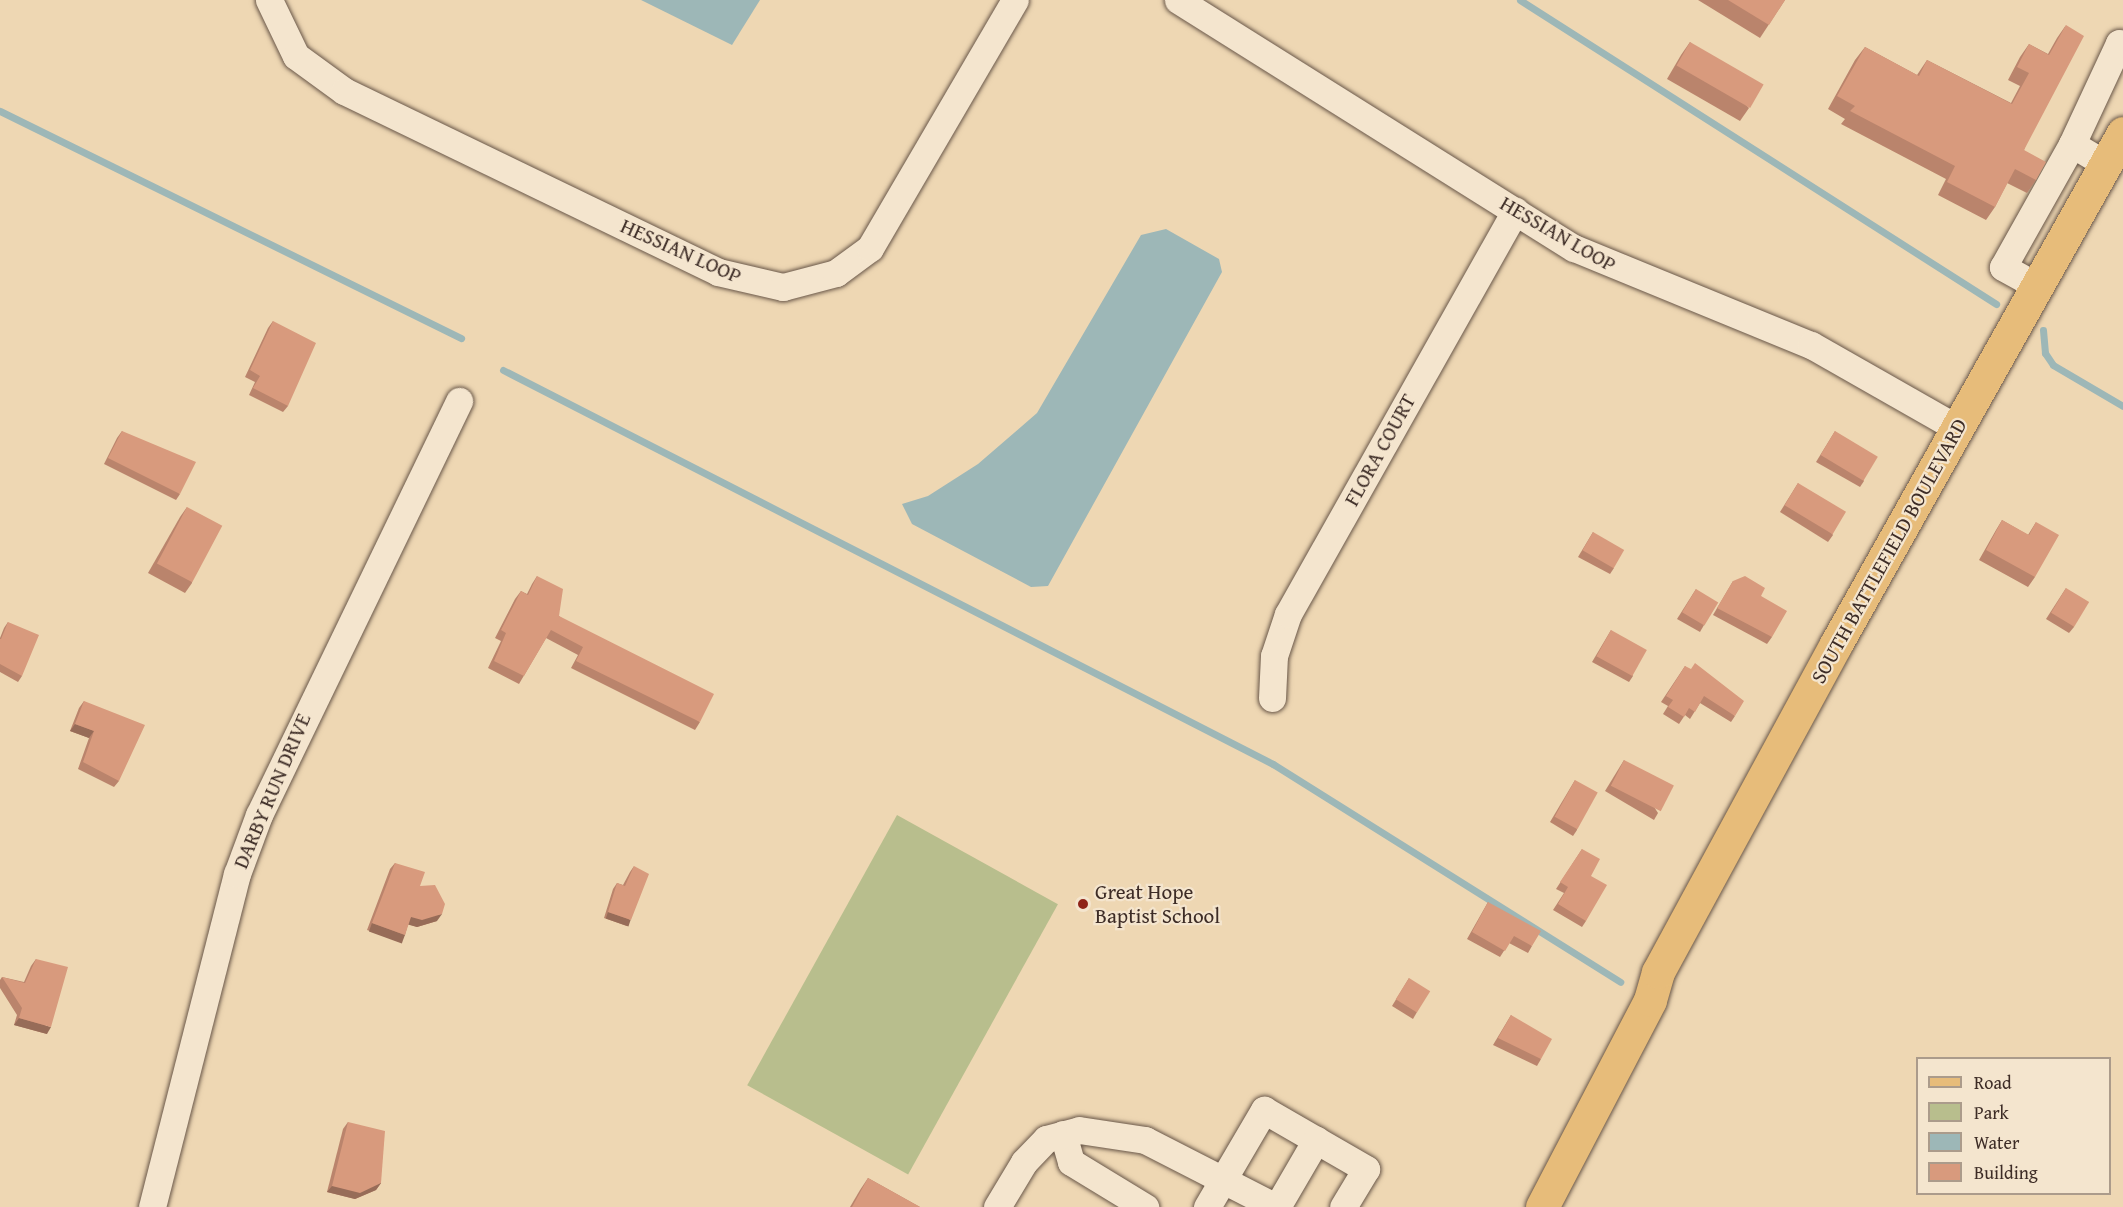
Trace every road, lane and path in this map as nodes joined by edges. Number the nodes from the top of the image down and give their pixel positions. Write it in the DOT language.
graph roads {
  1 [pos="269,0"];
  2 [pos="1015,0"];
  3 [pos="1178,0"];
  4 [pos="2123,44"];
  5 [pos="2123,133"];
  6 [pos="2072,144"];
  7 [pos="2105,164"];
  8 [pos="1515,211"];
  9 [pos="2037,286"];
  10 [pos="459,400"];
  11 [pos="1959,429"];
  12 [pos="1272,698"];
  13 [pos="1658,972"];
  14 [pos="1063,1134"];
  15 [pos="1316,1140"];
  16 [pos="1224,1178"];
  17 [pos="152,1207"];
  18 [pos="997,1207"];
  19 [pos="1145,1207"];
  20 [pos="1207,1207"];
  21 [pos="1276,1207"];
  22 [pos="1344,1207"];
  23 [pos="1517,1207"];
  24 [pos="1542,1207"];
  1 -- 2 [label="street, HESSIAN LOOP"];
  3 -- 8 [label="street, HESSIAN LOOP"];
  4 -- 6 [label="street"];
  5 -- 7 [label="main road, SOUTH BATTLEFIELD BOULEVARD"];
  6 -- 7 [label="street"];
  6 -- 9 [label="street"];
  7 -- 9 [label="main road, SOUTH BATTLEFIELD BOULEVARD"];
  8 -- 11 [label="street, HESSIAN LOOP"];
  8 -- 12 [label="street, FLORA COURT"];
  9 -- 11 [label="main road, SOUTH BATTLEFIELD BOULEVARD"];
  10 -- 17 [label="street, DARBY RUN DRIVE"];
  11 -- 13 [label="main road, SOUTH BATTLEFIELD BOULEVARD"];
  13 -- 23 [label="main road, SOUTH BATTLEFIELD BOULEVARD"];
  13 -- 24 [label="main road, SOUTH BATTLEFIELD BOULEVARD"];
  14 -- 16 [label="street"];
  14 -- 18 [label="street"];
  14 -- 19 [label="street"];
  15 -- 16 [label="street"];
  15 -- 21 [label="street"];
  15 -- 22 [label="street"];
  16 -- 20 [label="street"];
  16 -- 21 [label="street"];
}
